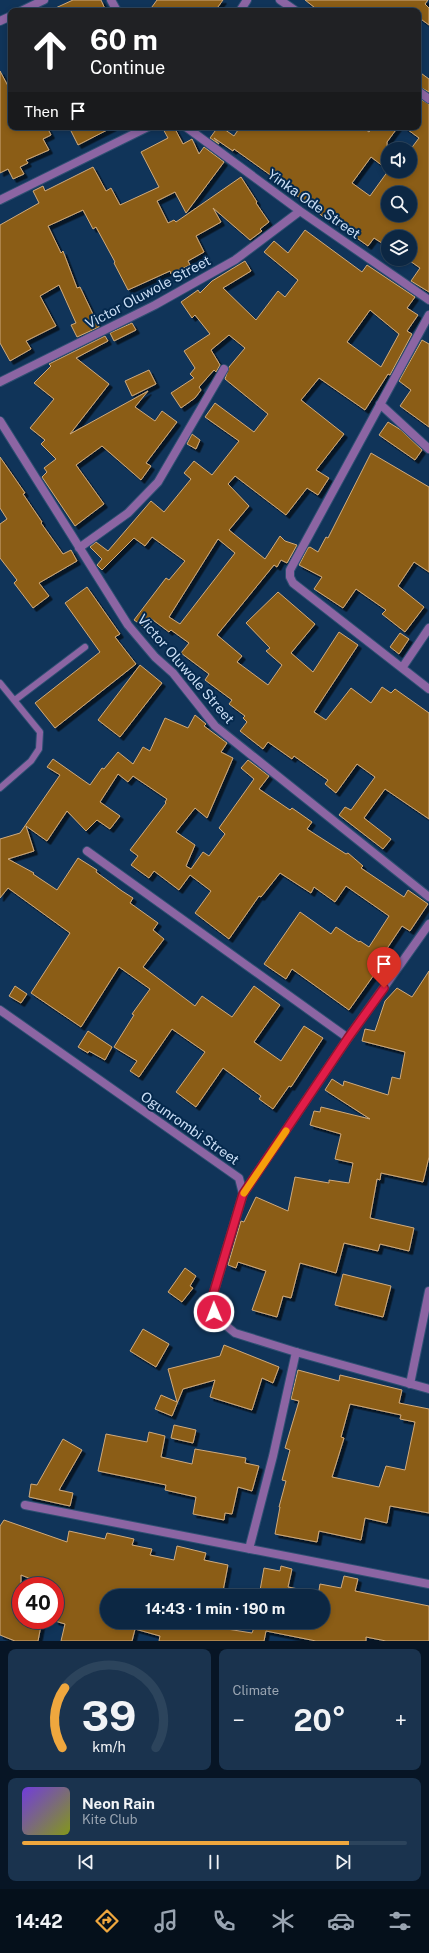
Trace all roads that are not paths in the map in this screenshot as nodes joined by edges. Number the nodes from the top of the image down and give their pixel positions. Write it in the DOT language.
graph roads {
  1 [pos="44,0"];
  2 [pos="280,0"];
  3 [pos="27,8"];
  4 [pos="292,8"];
  5 [pos="142,130"];
  6 [pos="190,130"];
  7 [pos="0,200"];
  8 [pos="300,211"];
  9 [pos="429,300"];
  10 [pos="429,315"];
  11 [pos="224,370"];
  12 [pos="0,382"];
  13 [pos="380,404"];
  14 [pos="0,421"];
  15 [pos="429,449"];
  16 [pos="79,548"];
  17 [pos="429,628"];
  18 [pos="85,647"];
  19 [pos="402,668"];
  20 [pos="0,683"];
  21 [pos="429,689"];
  22 [pos="15,700"];
  23 [pos="0,788"];
  24 [pos="88,851"];
  25 [pos="429,897"];
  26 [pos="429,924"];
  27 [pos="0,1010"];
  28 [pos="348,1038"];
  29 [pos="243,1194"];
  30 [pos="429,1291"];
  31 [pos="296,1352"];
  32 [pos="410,1384"];
  33 [pos="429,1389"];
  34 [pos="25,1505"];
  35 [pos="249,1549"];
  36 [pos="429,1584"];
  1 -- 3 [label="street"];
  2 -- 4 [label="street"];
  5 -- 7 [label="street"];
  6 -- 8 [label="street, Yinka Ode Street"];
  8 -- 9 [label="street, Yinka Ode Street"];
  8 -- 12 [label="street, Victor Oluwole Street"];
  10 -- 13 [label="street"];
  11 -- 16 [label="street"];
  13 -- 15 [label="street"];
  13 -- 19 [label="street"];
  14 -- 16 [label="street, Victor Oluwole Street"];
  16 -- 25 [label="street, Victor Oluwole Street"];
  17 -- 19 [label="street"];
  18 -- 22 [label="lane"];
  19 -- 21 [label="street"];
  20 -- 22 [label="lane"];
  22 -- 23 [label="lane"];
  24 -- 28 [label="street"];
  26 -- 28 [label="street"];
  27 -- 29 [label="street, Ogunrombi Street"];
  28 -- 29 [label="street"];
  29 -- 31 [label="street"];
  30 -- 32 [label="street"];
  31 -- 32 [label="street"];
  31 -- 35 [label="street"];
  32 -- 33 [label="street"];
  34 -- 35 [label="street"];
  35 -- 36 [label="street"];
}
